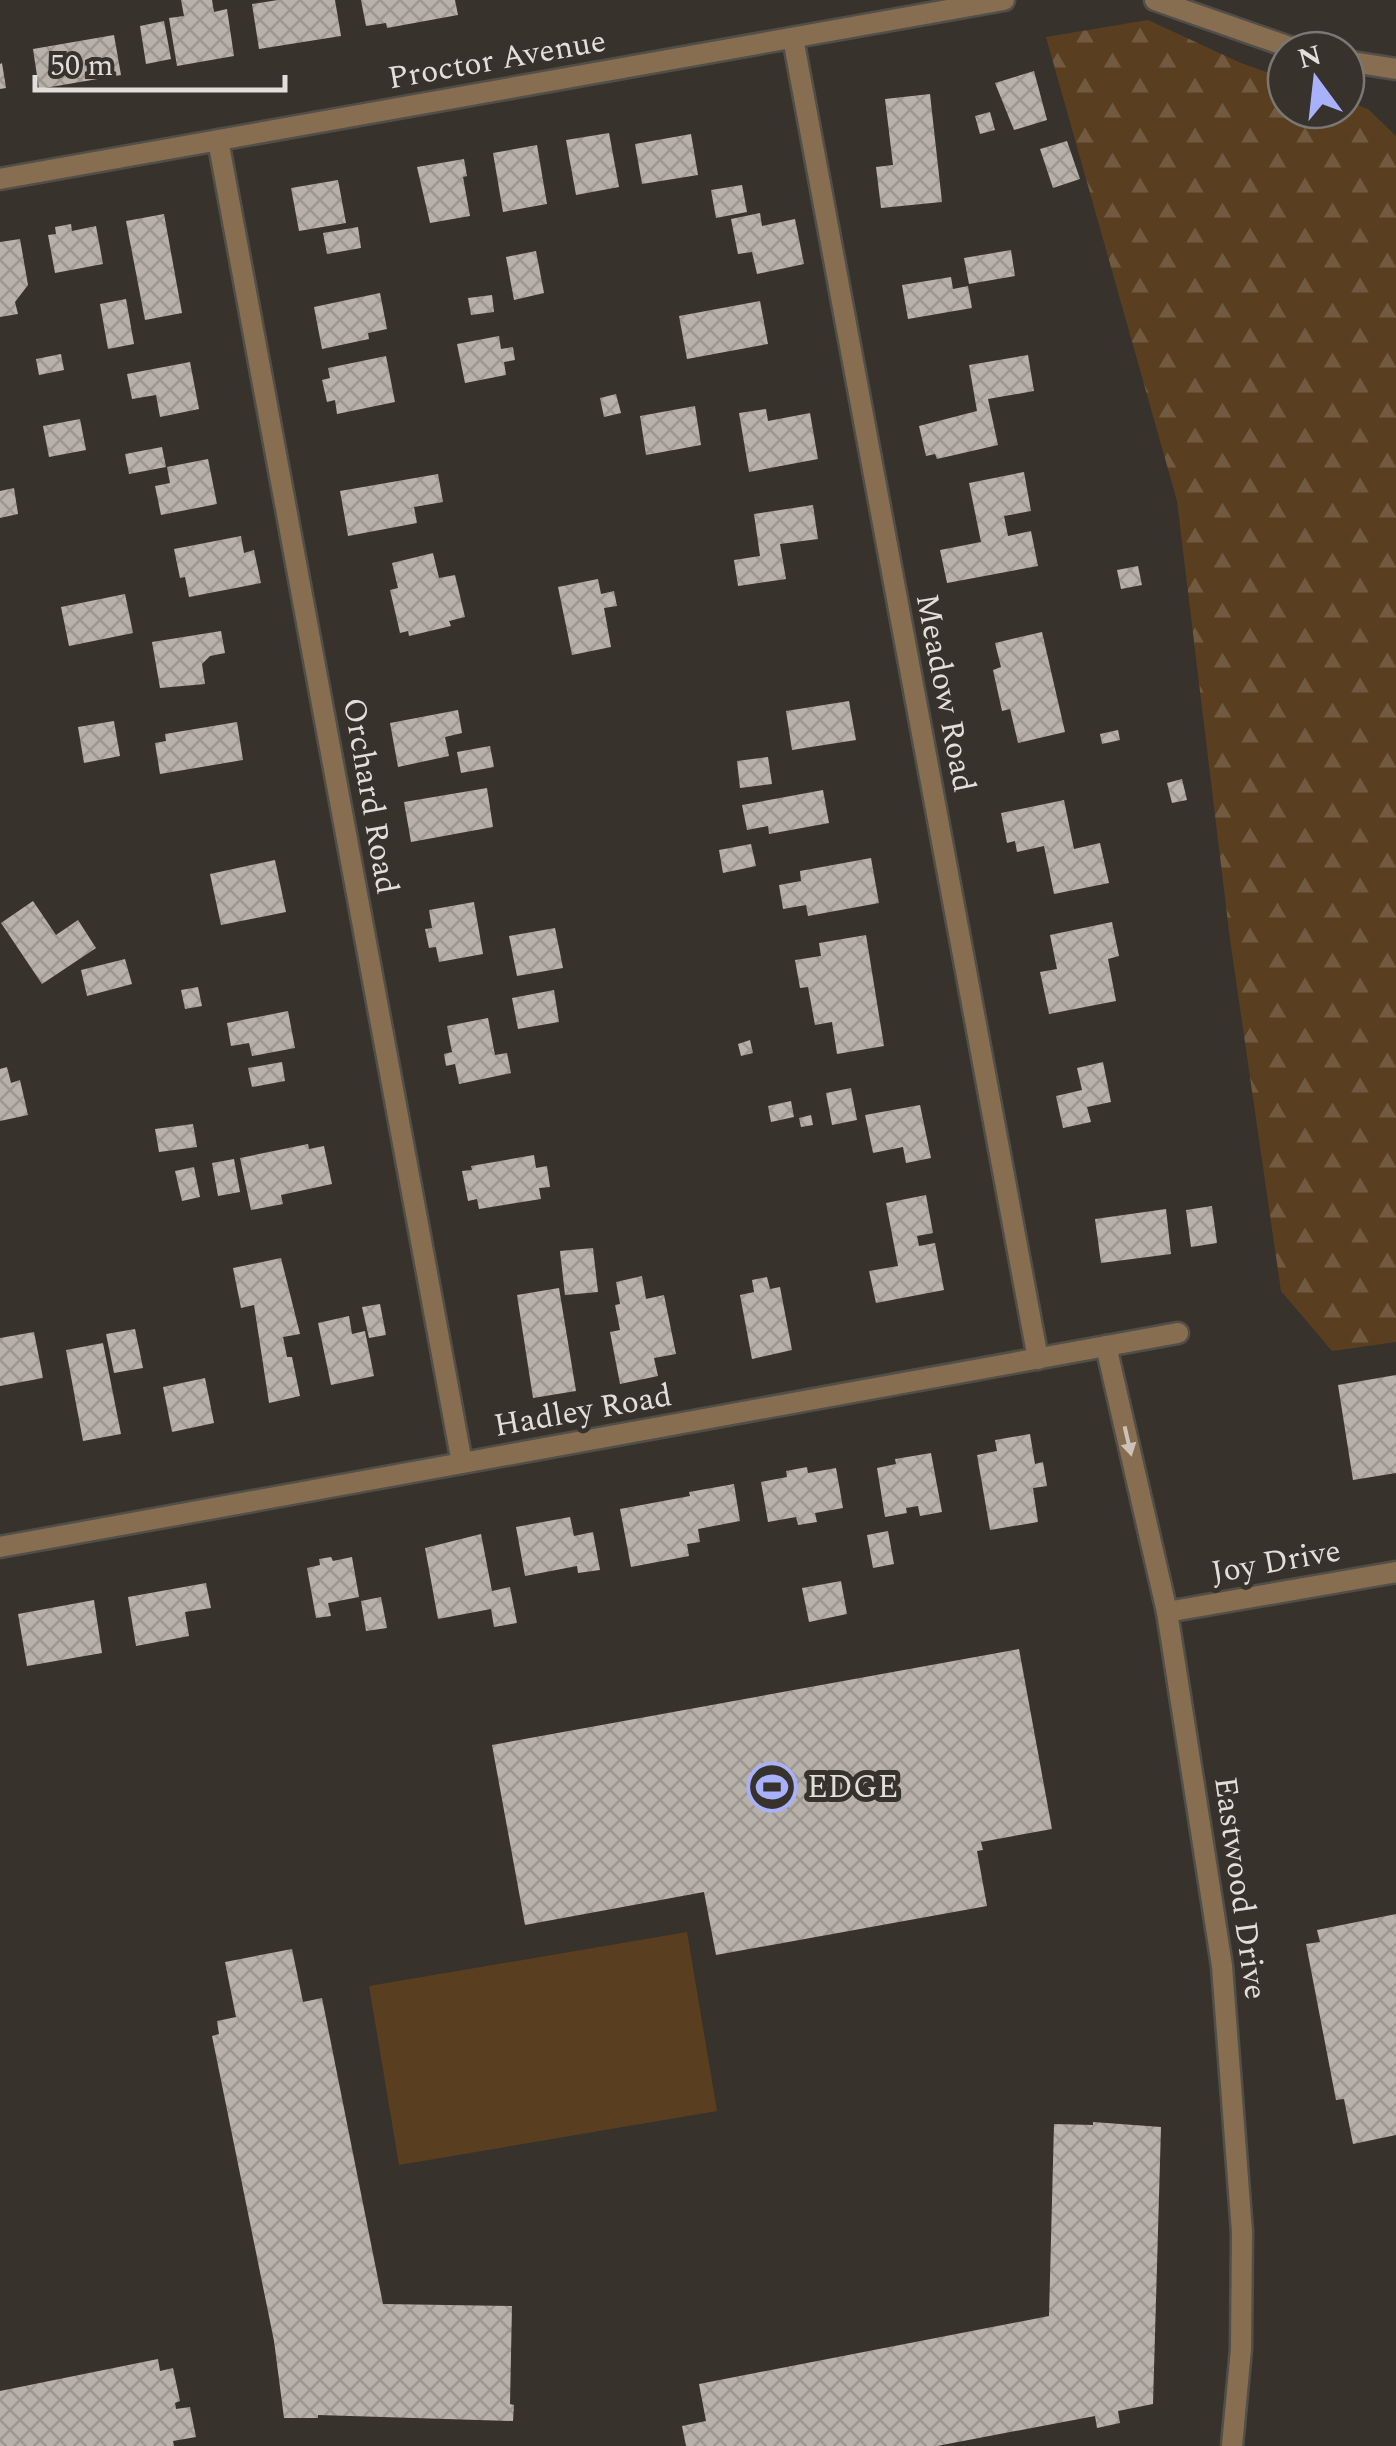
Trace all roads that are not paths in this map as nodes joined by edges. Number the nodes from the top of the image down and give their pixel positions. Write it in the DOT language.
graph roads {
  1 [pos="1004,0"];
  2 [pos="1155,0"];
  3 [pos="793,38"];
  4 [pos="1266,39"];
  5 [pos="1366,64"];
  6 [pos="1396,69"];
  7 [pos="218,140"];
  8 [pos="0,179"];
  9 [pos="1178,1333"];
  10 [pos="1106,1346"];
  11 [pos="1038,1359"];
  12 [pos="462,1463"];
  13 [pos="0,1547"];
  14 [pos="1396,1572"];
  15 [pos="1166,1612"];
  16 [pos="1232,2446"];
  1 -- 3 [label="street, Proctor Avenue"];
  2 -- 4 [label="street"];
  3 -- 7 [label="street, Proctor Avenue"];
  3 -- 11 [label="street, Meadow Road"];
  5 -- 6 [label="street"];
  7 -- 8 [label="street, Proctor Avenue"];
  7 -- 12 [label="street, Orchard Road"];
  9 -- 10 [label="street, Hadley Road"];
  10 -- 11 [label="street, Hadley Road"];
  10 -- 15 [label="street, Eastwood Drive, one-way"];
  11 -- 12 [label="street, Hadley Road"];
  12 -- 13 [label="street, Hadley Road"];
  14 -- 15 [label="street, Joy Drive"];
  15 -- 16 [label="street, Eastwood Drive"];
}
